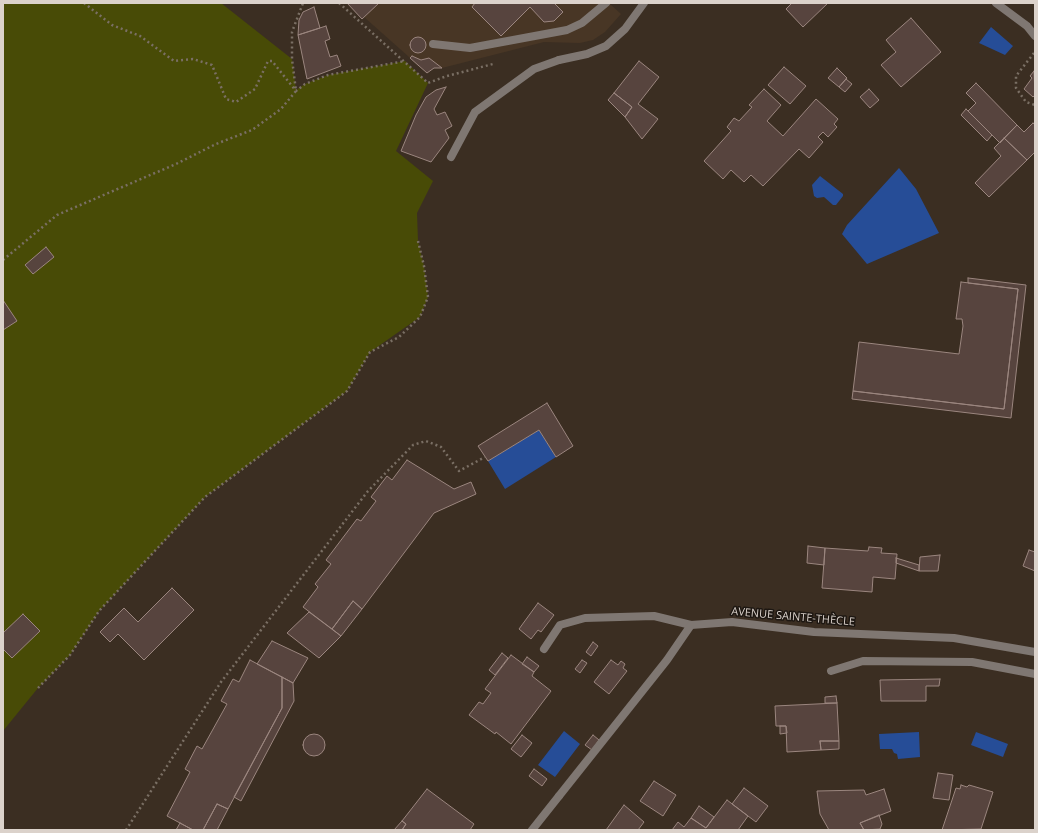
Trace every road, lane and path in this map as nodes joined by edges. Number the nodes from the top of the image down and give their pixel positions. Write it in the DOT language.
graph roads {
  1 [pos="84,3"];
  2 [pos="303,3"];
  3 [pos="606,3"];
  4 [pos="644,3"];
  5 [pos="996,3"];
  6 [pos="1035,36"];
  7 [pos="433,44"];
  8 [pos="1035,52"];
  9 [pos="404,61"];
  10 [pos="296,91"];
  11 [pos="1035,105"];
  12 [pos="450,157"];
  13 [pos="418,241"];
  14 [pos="3,260"];
  15 [pos="485,457"];
  16 [pos="691,625"];
  17 [pos="544,649"];
  18 [pos="1035,652"];
  19 [pos="831,671"];
  20 [pos="1035,674"];
  21 [pos="38,688"];
  22 [pos="126,830"];
  23 [pos="532,830"];
  1 -- 10 [label="path"];
  2 -- 10 [label="path"];
  3 -- 7 [label="street"];
  4 -- 12 [label="street"];
  5 -- 6 [label="street"];
  8 -- 11 [label="path"];
  9 -- 10 [label="path"];
  10 -- 14 [label="path"];
  13 -- 21 [label="path"];
  15 -- 22 [label="path"];
  16 -- 17 [label="street, AVENUE SAINTE-THÈCLE"];
  16 -- 18 [label="street, AVENUE SAINTE-THÈCLE"];
  16 -- 23 [label="street"];
  19 -- 20 [label="street"];
}
